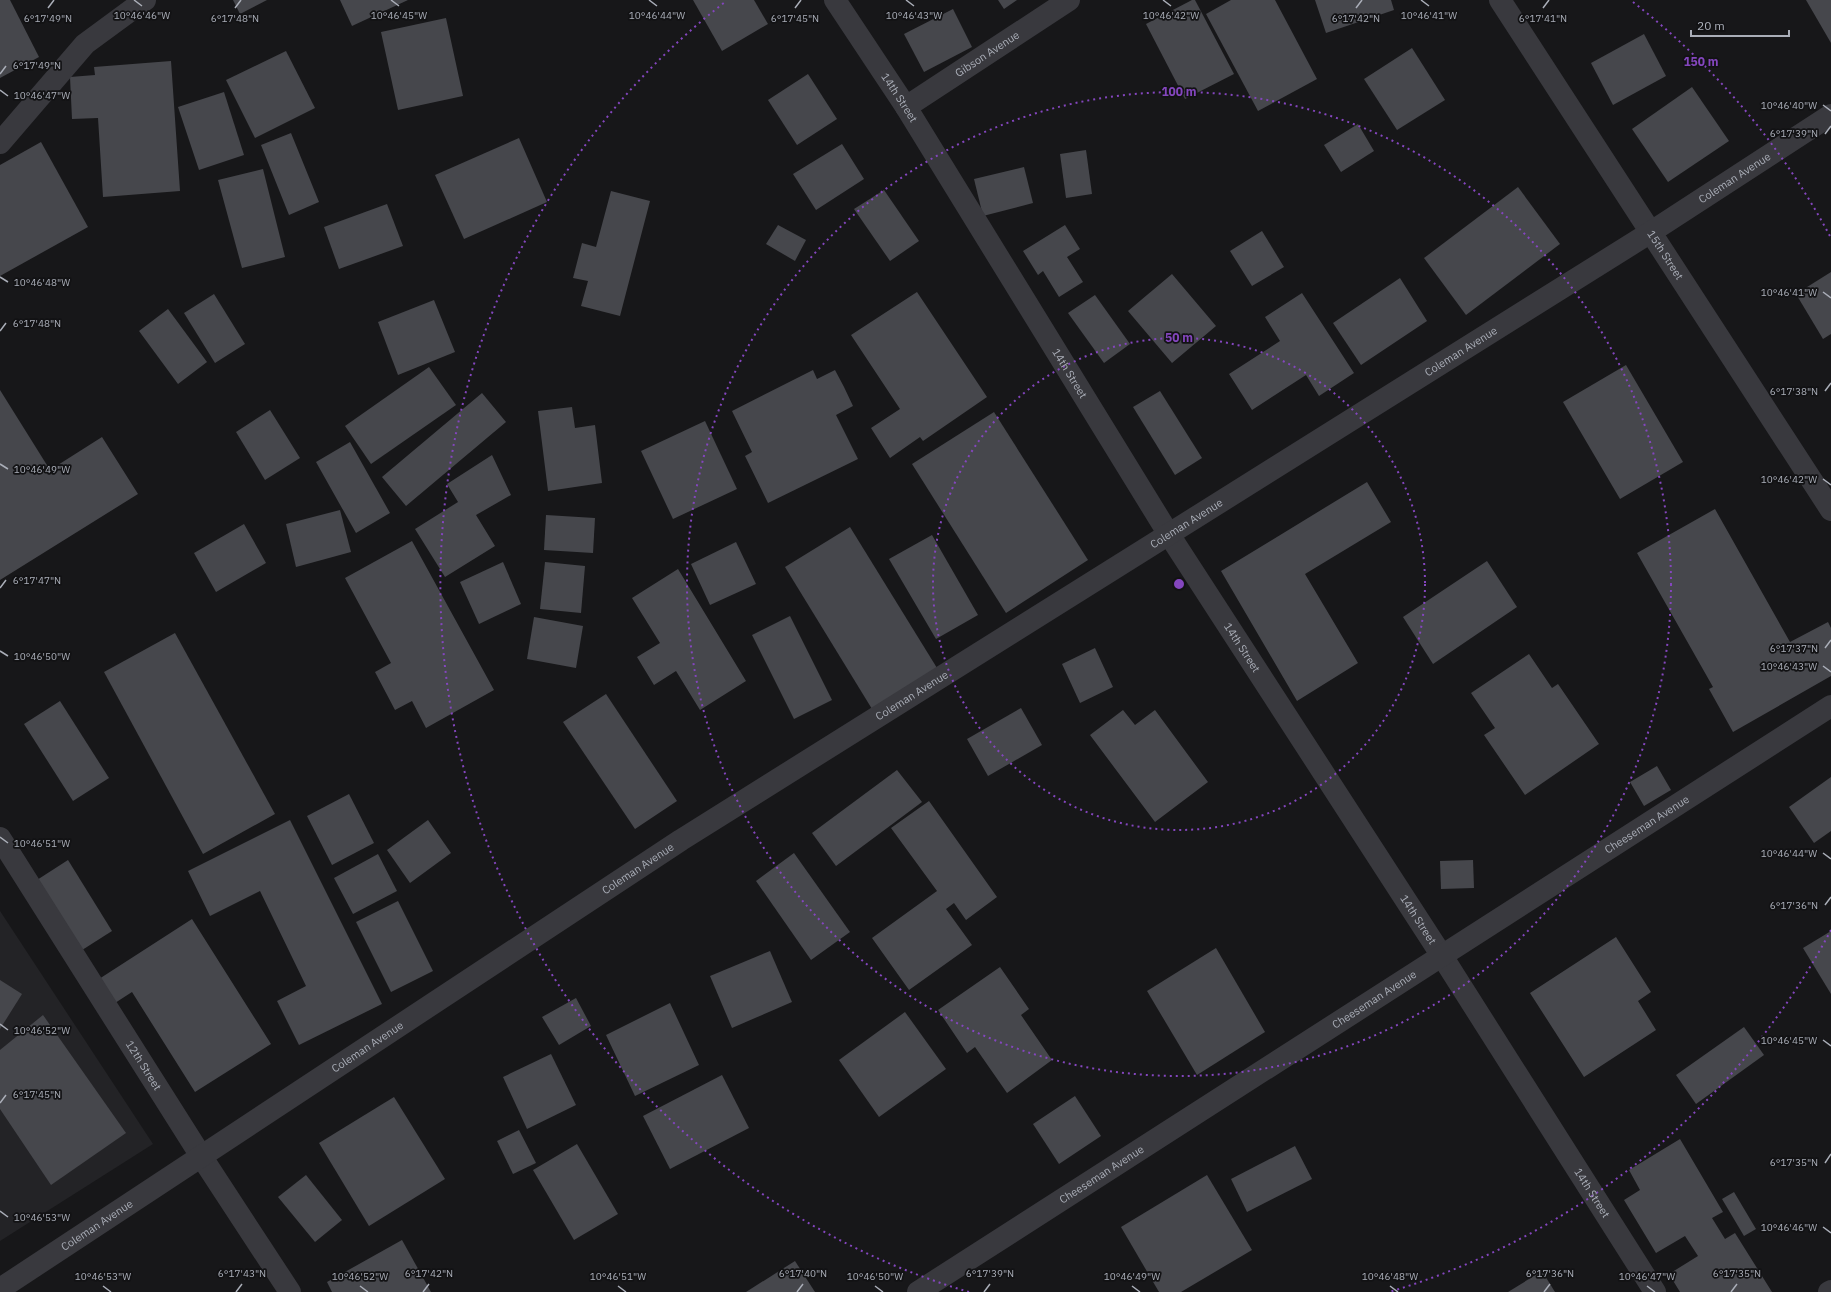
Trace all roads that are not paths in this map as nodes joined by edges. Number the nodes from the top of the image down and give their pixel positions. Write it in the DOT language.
graph roads {
  1 [pos="145,0"];
  2 [pos="835,0"];
  3 [pos="1069,0"];
  4 [pos="1500,0"];
  5 [pos="906,107"];
  6 [pos="1831,115"];
  7 [pos="0,143"];
  8 [pos="1651,232"];
  9 [pos="1831,510"];
  10 [pos="1168,534"];
  11 [pos="1831,706"];
  12 [pos="0,838"];
  13 [pos="1442,956"];
  14 [pos="201,1156"];
  15 [pos="0,1289"];
  16 [pos="290,1292"];
  17 [pos="918,1292"];
  18 [pos="1655,1292"];
  1 -- 7 [label="street"];
  2 -- 5 [label="street, 14th Street"];
  3 -- 5 [label="street, Gibson Avenue"];
  4 -- 8 [label="street, 15th Street"];
  5 -- 10 [label="street, 14th Street"];
  6 -- 8 [label="street, Coleman Avenue"];
  8 -- 9 [label="street, 15th Street"];
  8 -- 10 [label="street, Coleman Avenue"];
  10 -- 13 [label="street, 14th Street"];
  10 -- 14 [label="street, Coleman Avenue"];
  11 -- 13 [label="street, Cheeseman Avenue"];
  12 -- 14 [label="street, 12th Street"];
  13 -- 17 [label="street, Cheeseman Avenue"];
  13 -- 18 [label="street, 14th Street"];
  14 -- 15 [label="street, Coleman Avenue"];
  14 -- 16 [label="street, 12th Street"];
}
